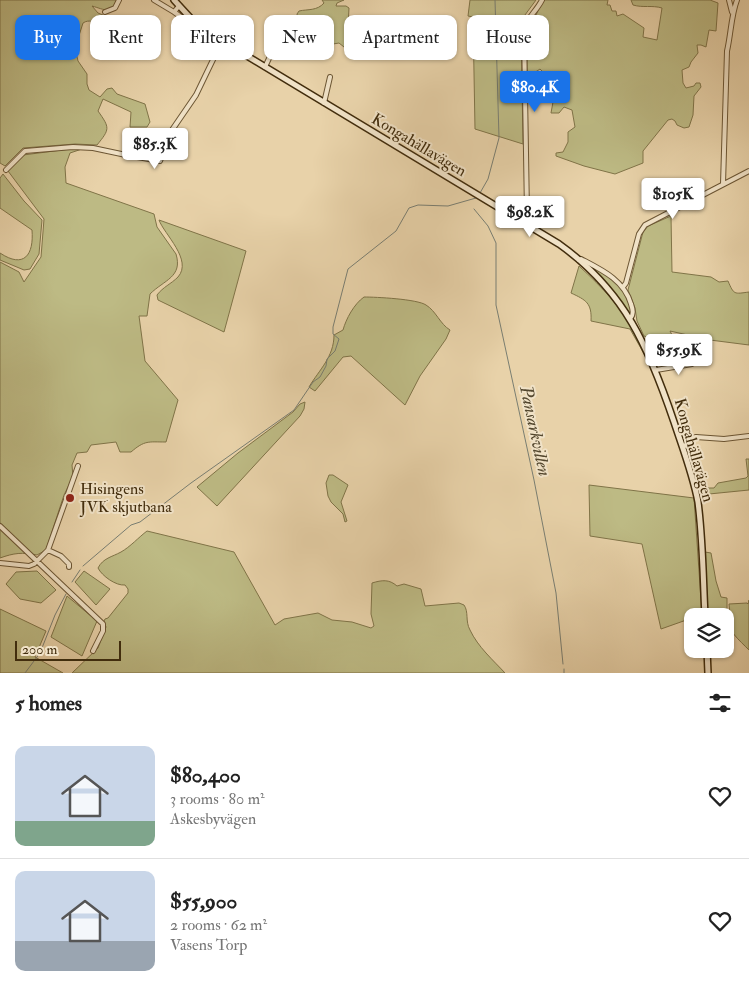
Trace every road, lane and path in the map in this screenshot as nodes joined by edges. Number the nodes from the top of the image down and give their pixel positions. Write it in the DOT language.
graph roads {
  1 [pos="120,0"];
  2 [pos="154,0"];
  3 [pos="174,0"];
  4 [pos="542,0"];
  5 [pos="729,0"];
  6 [pos="737,0"];
  7 [pos="180,6"];
  8 [pos="105,12"];
  9 [pos="174,12"];
  10 [pos="732,12"];
  11 [pos="178,15"];
  12 [pos="188,15"];
  13 [pos="214,60"];
  14 [pos="253,60"];
  15 [pos="268,60"];
  16 [pos="265,67"];
  17 [pos="330,77"];
  18 [pos="324,103"];
  19 [pos="6,170"];
  20 [pos="749,171"];
  21 [pos="723,184"];
  22 [pos="525,224"];
  23 [pos="579,260"];
  24 [pos="623,287"];
  25 [pos="630,319"];
  26 [pos="692,364"];
  27 [pos="656,370"];
  28 [pos="749,436"];
  29 [pos="683,447"];
  30 [pos="78,466"];
  31 [pos="0,526"];
  32 [pos="48,550"];
  33 [pos="37,561"];
  34 [pos="0,563"];
  35 [pos="69,567"];
  36 [pos="705,608"];
  37 [pos="93,650"];
  38 [pos="707,658"];
  39 [pos="708,673"];
  1 -- 8 [label="street"];
  2 -- 9 [label="street"];
  3 -- 7 [label="street, Kongahällavägen"];
  4 -- 22 [label="street"];
  5 -- 10 [label="street"];
  6 -- 10 [label="street"];
  7 -- 9 [label="street"];
  7 -- 12 [label="street, Kongahällavägen"];
  9 -- 11 [label="street"];
  10 -- 21 [label="street"];
  13 -- 19 [label="street"];
  14 -- 16 [label="street, Kongahällavägen"];
  15 -- 16 [label="street"];
  16 -- 18 [label="street, Kongahällavägen"];
  17 -- 18 [label="street"];
  18 -- 22 [label="street, Kongahällavägen"];
  20 -- 21 [label="street"];
  21 -- 24 [label="street"];
  22 -- 23 [label="street, Kongahällavägen"];
  23 -- 24 [label="street"];
  23 -- 25 [label="street, Kongahällavägen"];
  24 -- 25 [label="street"];
  25 -- 27 [label="street, Kongahällavägen"];
  26 -- 27 [label="street"];
  27 -- 29 [label="street, Kongahällavägen"];
  28 -- 29 [label="street"];
  29 -- 36 [label="street, Kongahällavägen"];
  30 -- 32 [label="street"];
  31 -- 33 [label="street"];
  32 -- 33 [label="street"];
  32 -- 35 [label="street"];
  33 -- 34 [label="street"];
  33 -- 37 [label="street"];
  38 -- 39 [label="street"];
}
